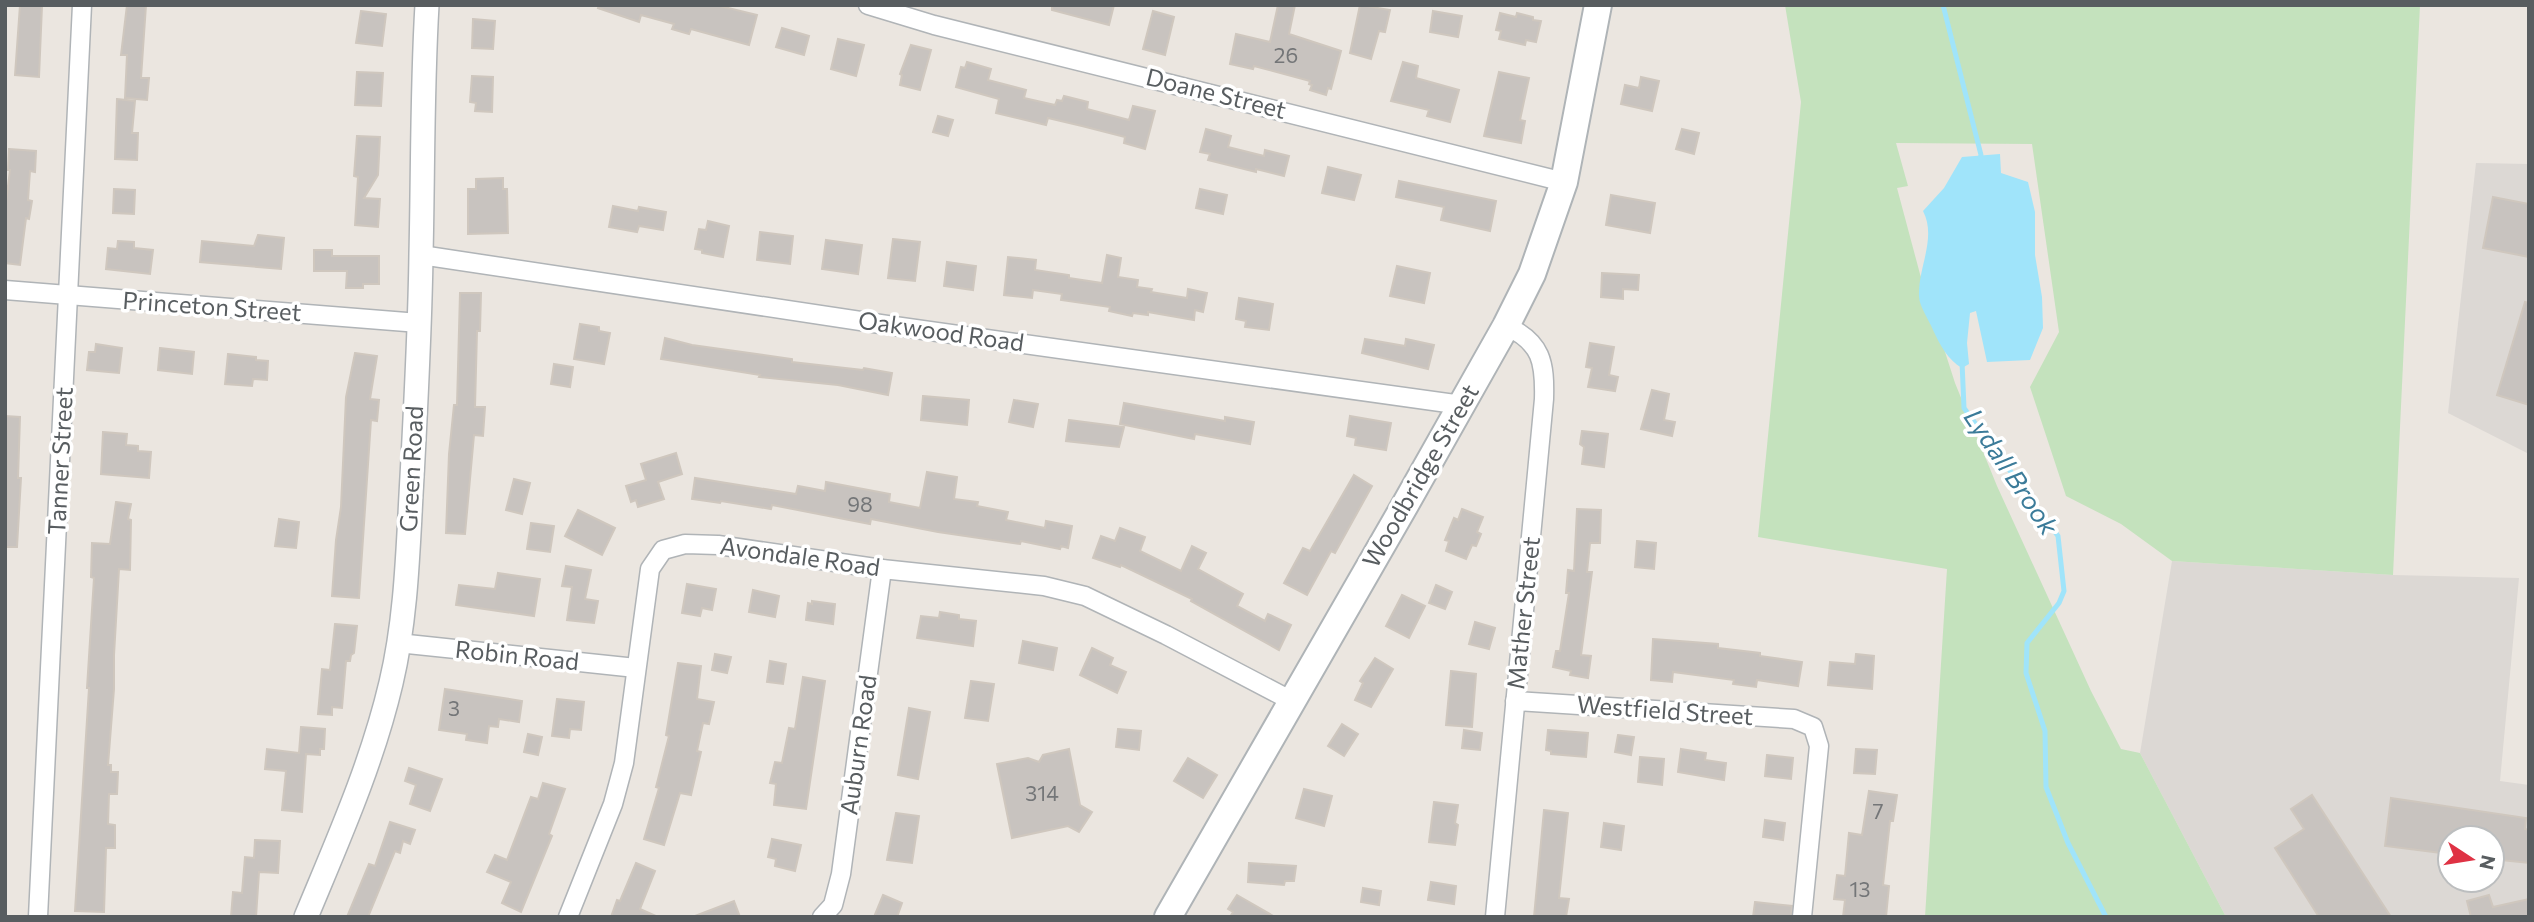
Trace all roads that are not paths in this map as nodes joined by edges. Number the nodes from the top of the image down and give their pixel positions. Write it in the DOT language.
graph roads {
  1 [pos="82,5"];
  2 [pos="427,5"];
  3 [pos="868,5"];
  4 [pos="1598,5"];
  5 [pos="1564,182"];
  6 [pos="421,255"];
  7 [pos="5,290"];
  8 [pos="69,295"];
  9 [pos="419,323"];
  10 [pos="1507,326"];
  11 [pos="1462,405"];
  12 [pos="883,569"];
  13 [pos="398,643"];
  14 [pos="636,668"];
  15 [pos="1292,701"];
  16 [pos="1515,701"];
  17 [pos="38,917"];
  18 [pos="306,917"];
  19 [pos="568,917"];
  20 [pos="822,917"];
  21 [pos="1168,917"];
  22 [pos="1495,917"];
  23 [pos="1802,917"];
  1 -- 8 [label="street, Tanner Street"];
  2 -- 6 [label="street, Green Road"];
  3 -- 5 [label="street, Doane Street"];
  4 -- 5 [label="main road, Woodbridge Street"];
  5 -- 10 [label="main road, Woodbridge Street"];
  6 -- 9 [label="street, Green Road"];
  6 -- 11 [label="street, Oakwood Road"];
  7 -- 8 [label="street, Princeton Street"];
  8 -- 9 [label="street, Princeton Street"];
  8 -- 17 [label="street, Tanner Street"];
  9 -- 13 [label="street, Green Road"];
  10 -- 11 [label="main road, Woodbridge Street"];
  10 -- 16 [label="street, Mather Street"];
  11 -- 15 [label="main road, Woodbridge Street"];
  12 -- 14 [label="street, Avondale Road"];
  12 -- 15 [label="street, Avondale Road"];
  12 -- 20 [label="street, Auburn Road"];
  13 -- 14 [label="street, Robin Road"];
  13 -- 18 [label="street, Green Road"];
  14 -- 19 [label="street, Avondale Road"];
  15 -- 21 [label="main road, Woodbridge Street"];
  16 -- 22 [label="street, Mather Street"];
  16 -- 23 [label="street, Westfield Street"];
}
